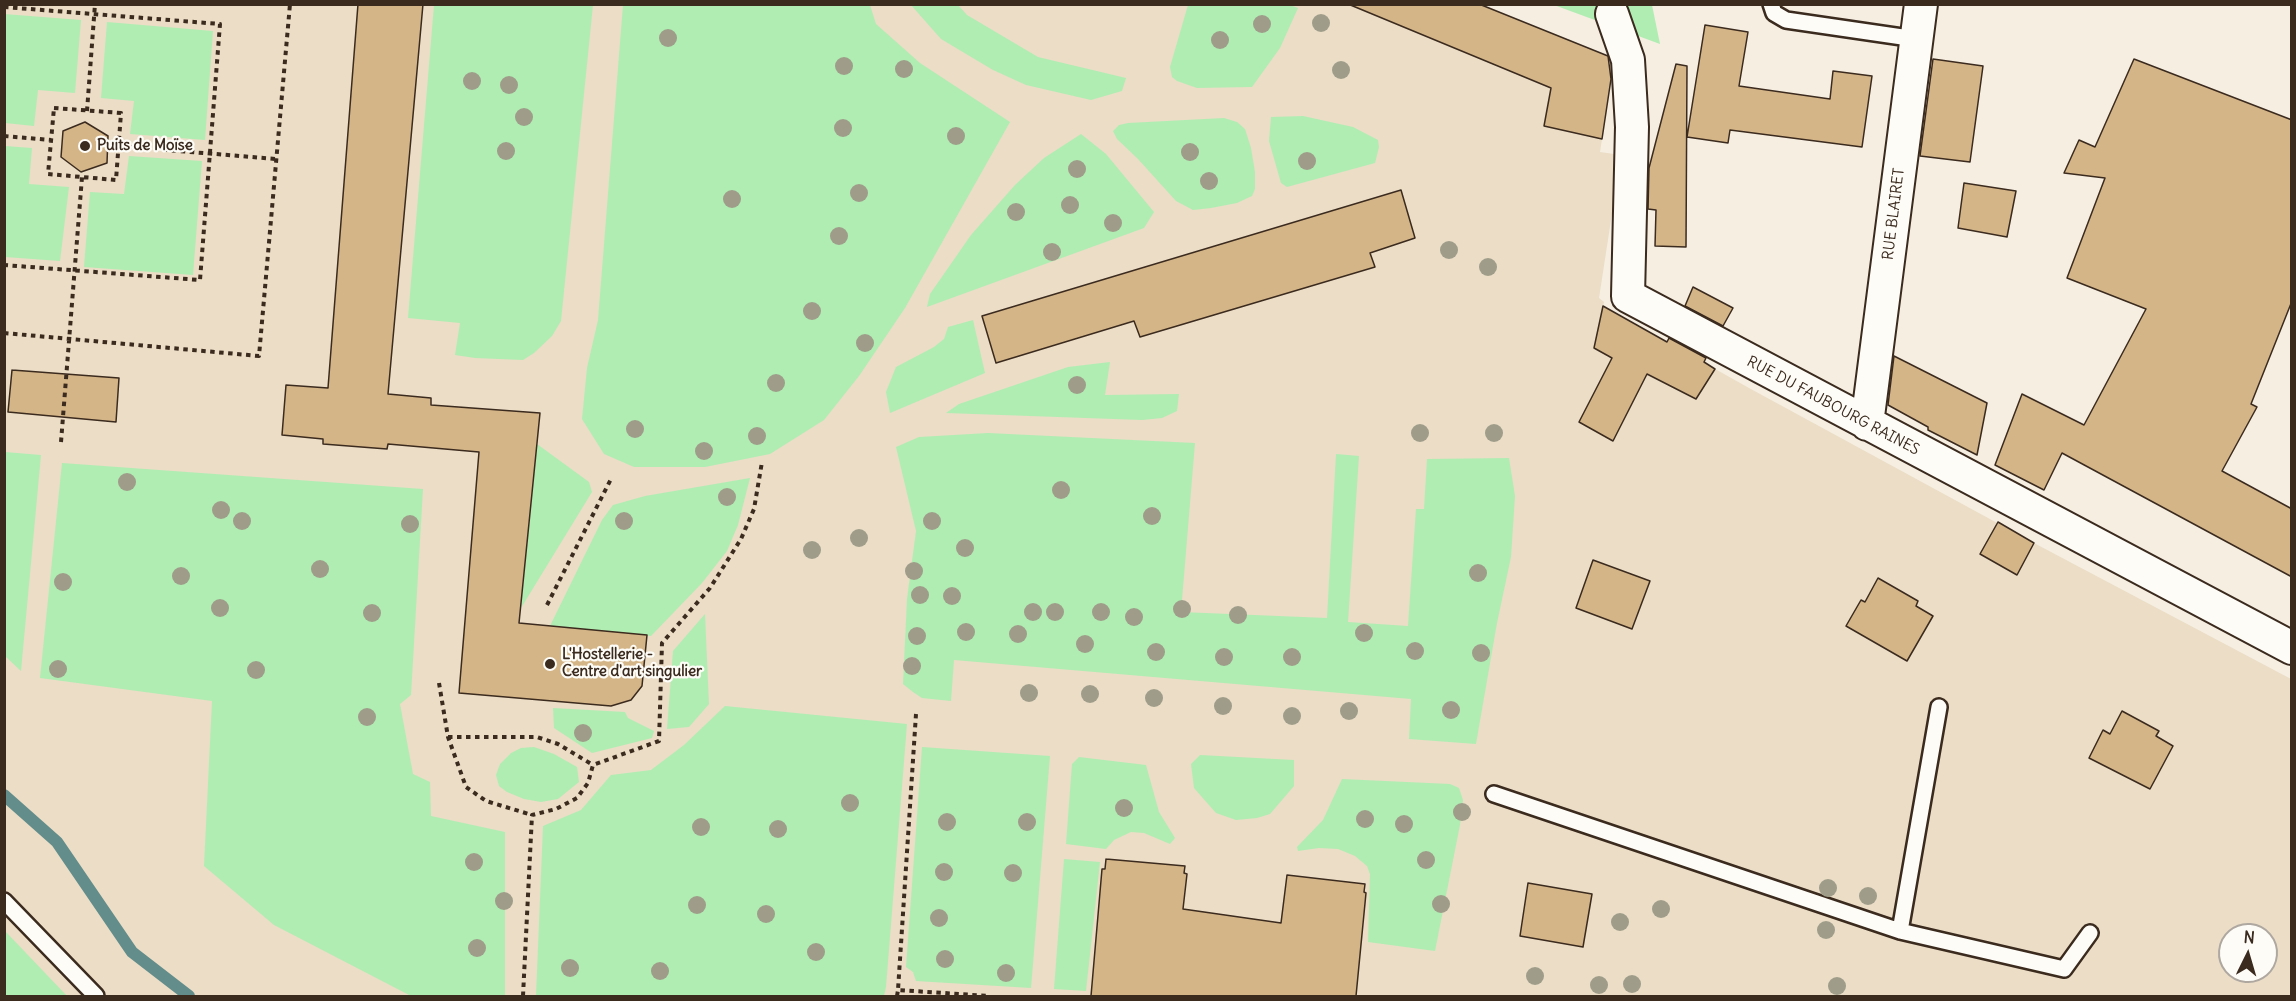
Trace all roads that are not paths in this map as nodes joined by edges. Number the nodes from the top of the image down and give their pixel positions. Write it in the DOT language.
graph roads {
  1 [pos="1772,4"];
  2 [pos="1921,4"];
  3 [pos="1612,14"];
  4 [pos="1916,39"];
  5 [pos="1867,424"];
  6 [pos="2292,648"];
  7 [pos="1939,707"];
  8 [pos="1494,794"];
  9 [pos="4,901"];
  10 [pos="1900,931"];
  11 [pos="2090,933"];
  12 [pos="96,996"];
  1 -- 4 [label="lane"];
  2 -- 4 [label="street, RUE BLAIRET"];
  3 -- 5 [label="street, RUE DU FAUBOURG RAINES"];
  4 -- 5 [label="street, RUE BLAIRET"];
  5 -- 6 [label="street, RUE DU FAUBOURG RAINES"];
  7 -- 10 [label="lane"];
  8 -- 10 [label="lane"];
  9 -- 12 [label="lane"];
  10 -- 11 [label="lane"];
}
